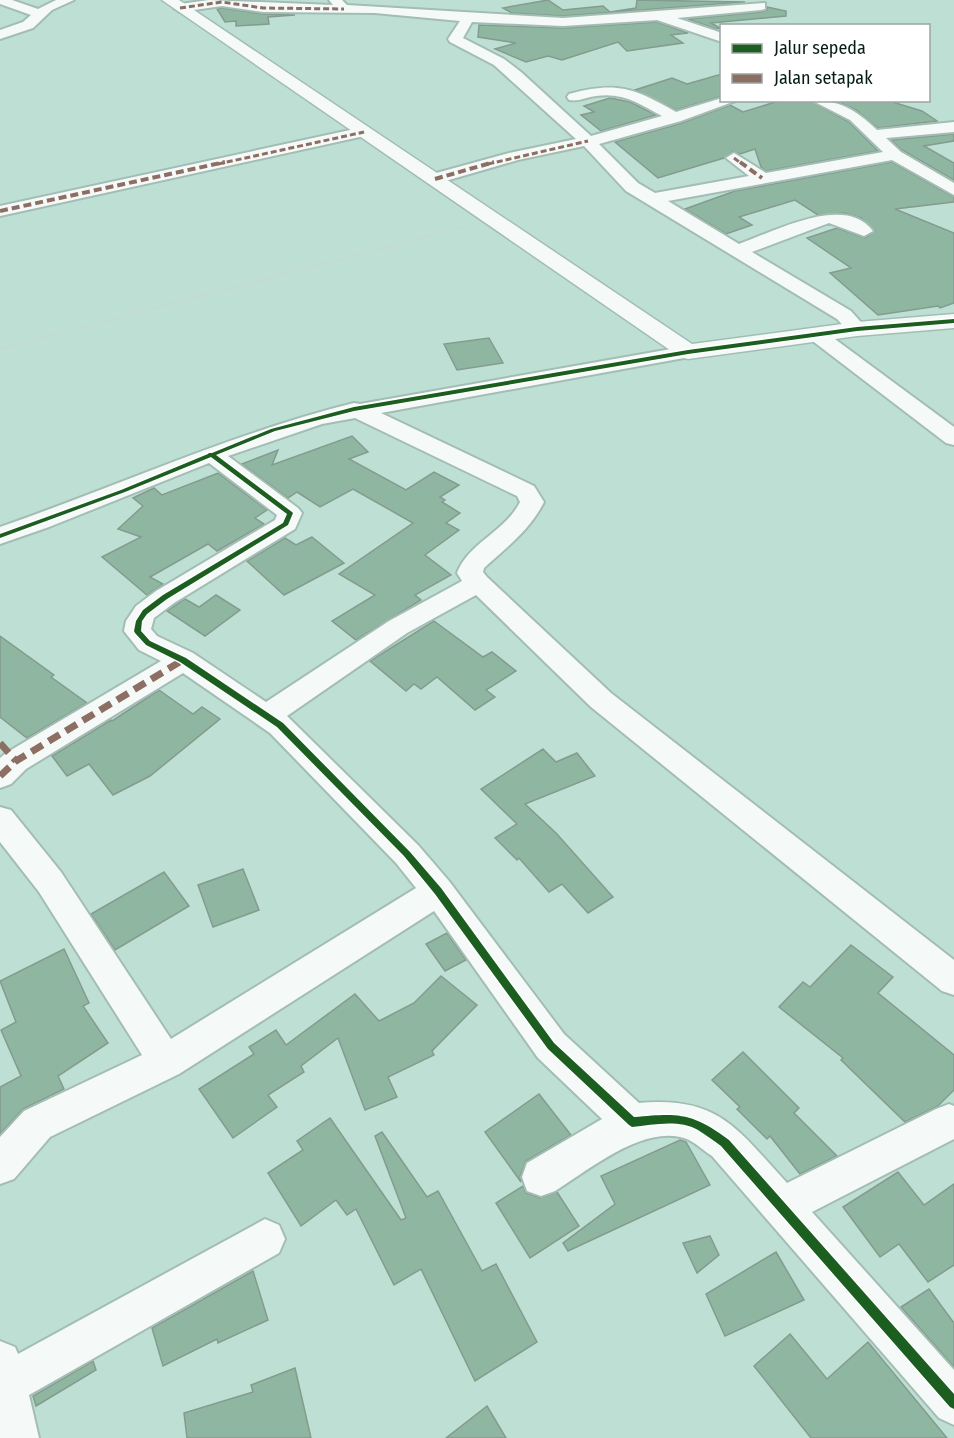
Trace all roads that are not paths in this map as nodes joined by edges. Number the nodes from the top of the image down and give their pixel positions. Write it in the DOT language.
graph roads {
  1 [pos="0,0"];
  2 [pos="68,0"];
  3 [pos="175,4"];
  4 [pos="340,4"];
  5 [pos="417,6"];
  6 [pos="760,6"];
  7 [pos="40,14"];
  8 [pos="658,16"];
  9 [pos="468,18"];
  10 [pos="0,35"];
  11 [pos="720,37"];
  12 [pos="574,97"];
  13 [pos="725,102"];
  14 [pos="822,102"];
  15 [pos="676,118"];
  16 [pos="954,127"];
  17 [pos="364,132"];
  18 [pos="871,135"];
  19 [pos="588,141"];
  20 [pos="895,155"];
  21 [pos="734,158"];
  22 [pos="762,178"];
  23 [pos="435,179"];
  24 [pos="954,190"];
  25 [pos="652,199"];
  26 [pos="0,211"];
  27 [pos="864,231"];
  28 [pos="740,250"];
  29 [pos="954,321"];
  30 [pos="857,329"];
  31 [pos="817,335"];
  32 [pos="688,352"];
  33 [pos="354,410"];
  34 [pos="954,438"];
  35 [pos="211,454"];
  36 [pos="0,536"];
  37 [pos="478,583"];
  38 [pos="183,660"];
  39 [pos="266,716"];
  40 [pos="5,760"];
  41 [pos="0,819"];
  42 [pos="438,891"];
  43 [pos="954,980"];
  44 [pos="166,1062"];
  45 [pos="632,1122"];
  46 [pos="949,1122"];
  47 [pos="0,1165"];
  48 [pos="541,1177"];
  49 [pos="781,1207"];
  50 [pos="265,1239"];
  51 [pos="3,1373"];
  52 [pos="954,1403"];
  53 [pos="17,1438"];
  1 -- 7 [label="street"];
  2 -- 7 [label="street"];
  3 -- 4 [label="street"];
  3 -- 17 [label="street"];
  4 -- 5 [label="street"];
  5 -- 9 [label="street"];
  6 -- 8 [label="street"];
  7 -- 10 [label="street"];
  8 -- 9 [label="street"];
  8 -- 11 [label="street"];
  9 -- 19 [label="street"];
  12 -- 15 [label="street"];
  13 -- 15 [label="street"];
  14 -- 18 [label="street"];
  15 -- 19 [label="street"];
  16 -- 18 [label="street"];
  17 -- 23 [label="street"];
  17 -- 26 [label="street"];
  18 -- 20 [label="street"];
  19 -- 23 [label="street"];
  19 -- 25 [label="street"];
  20 -- 22 [label="street"];
  20 -- 24 [label="street"];
  21 -- 22 [label="street"];
  22 -- 25 [label="street"];
  23 -- 32 [label="street"];
  25 -- 28 [label="street"];
  27 -- 28 [label="street"];
  28 -- 30 [label="street"];
  29 -- 30 [label="street"];
  30 -- 31 [label="street"];
  31 -- 32 [label="street"];
  31 -- 34 [label="street"];
  32 -- 33 [label="street"];
  33 -- 35 [label="street"];
  33 -- 37 [label="street"];
  35 -- 36 [label="street"];
  35 -- 38 [label="street"];
  37 -- 39 [label="street"];
  37 -- 43 [label="street"];
  38 -- 39 [label="street"];
  38 -- 40 [label="street"];
  39 -- 42 [label="street"];
  41 -- 44 [label="street"];
  42 -- 44 [label="street"];
  42 -- 45 [label="street"];
  44 -- 47 [label="street"];
  45 -- 48 [label="street"];
  45 -- 49 [label="street"];
  46 -- 49 [label="street"];
  49 -- 52 [label="street"];
  50 -- 51 [label="street"];
  51 -- 53 [label="street"];
}
